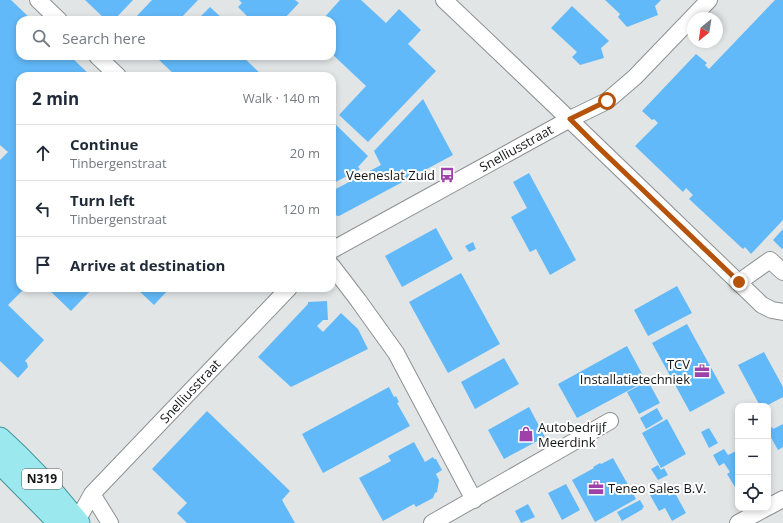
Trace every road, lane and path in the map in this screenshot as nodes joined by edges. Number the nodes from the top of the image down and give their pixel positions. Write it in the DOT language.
graph roads {
  1 [pos="38,0"];
  2 [pos="444,0"];
  3 [pos="710,0"];
  4 [pos="55,16"];
  5 [pos="101,60"];
  6 [pos="114,72"];
  7 [pos="570,119"];
  8 [pos="336,248"];
  9 [pos="336,271"];
  10 [pos="783,272"];
  11 [pos="739,282"];
  12 [pos="285,292"];
  13 [pos="783,312"];
  14 [pos="610,421"];
  15 [pos="0,438"];
  16 [pos="0,463"];
  17 [pos="92,494"];
  18 [pos="783,499"];
  19 [pos="474,500"];
  20 [pos="771,505"];
  21 [pos="760,511"];
  22 [pos="65,519"];
  23 [pos="110,523"];
  24 [pos="432,523"];
  25 [pos="738,523"];
  1 -- 4 [label="street"];
  2 -- 7 [label="street, Snelliusstraat"];
  3 -- 7 [label="street"];
  5 -- 6 [label="street"];
  7 -- 8 [label="street, Snelliusstraat"];
  7 -- 11 [label="street"];
  9 -- 19 [label="street"];
  10 -- 11 [label="street"];
  11 -- 13 [label="street"];
  12 -- 17 [label="street, Snelliusstraat"];
  14 -- 19 [label="street"];
  15 -- 22 [label="main road, N319"];
  16 -- 22 [label="main road, N319"];
  17 -- 22 [label="street, Snelliusstraat"];
  17 -- 23 [label="street"];
  18 -- 20 [label="street"];
  19 -- 24 [label="street"];
  21 -- 25 [label="street"];
}
